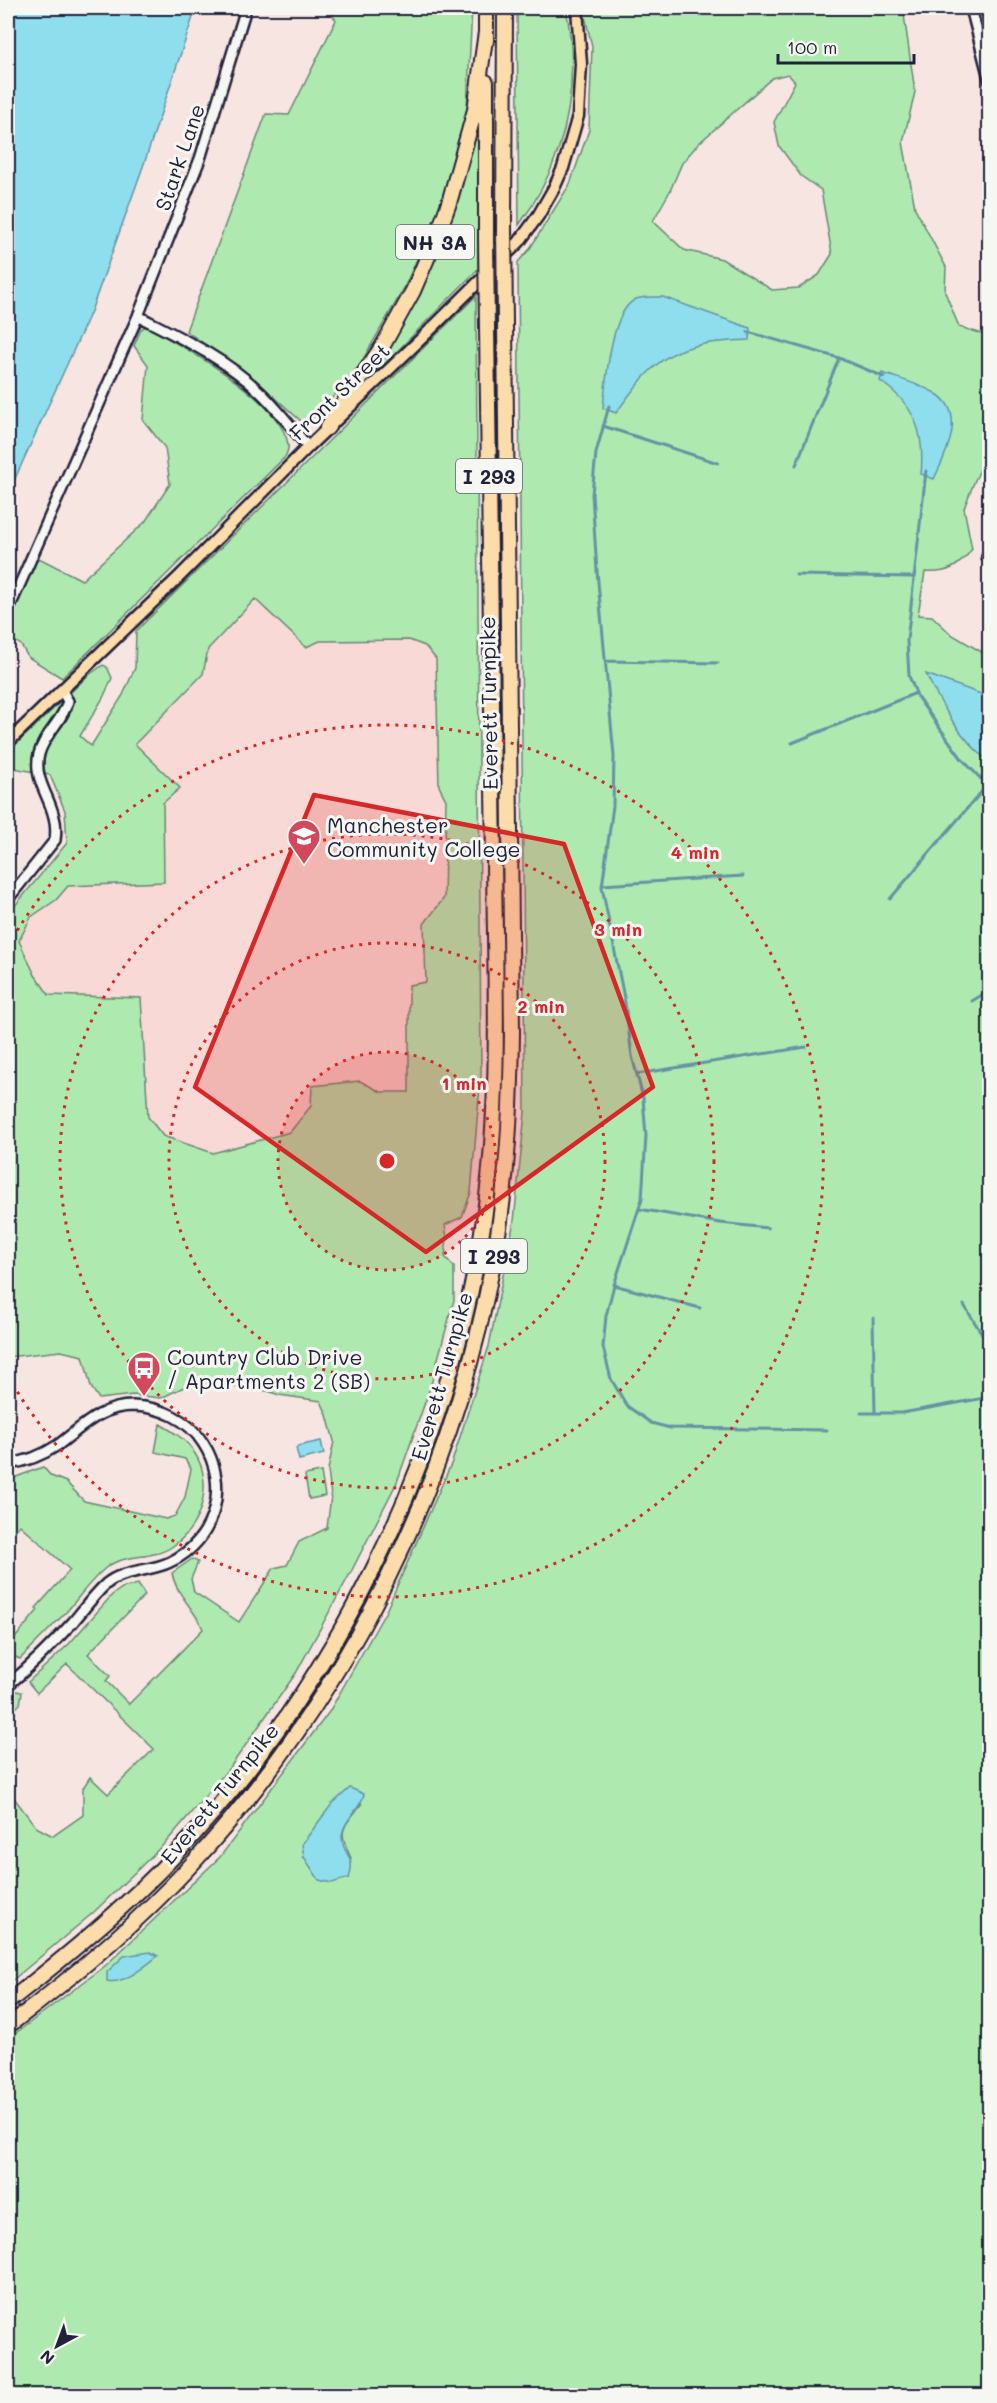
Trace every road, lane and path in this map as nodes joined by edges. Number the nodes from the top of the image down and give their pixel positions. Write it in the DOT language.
graph roads {
  1 [pos="246,8"];
  2 [pos="486,8"];
  3 [pos="505,8"];
  4 [pos="577,8"];
  5 [pos="971,8"];
  6 [pos="486,32"];
  7 [pos="990,82"];
  8 [pos="138,316"];
  9 [pos="327,428"];
  10 [pos="308,447"];
  11 [pos="8,611"];
  12 [pos="62,691"];
  13 [pos="8,742"];
  14 [pos="8,900"];
  15 [pos="8,1464"];
  16 [pos="8,1685"];
  17 [pos="8,2002"];
  18 [pos="8,2026"];
  1 -- 8 [label="street, Stark Lane"];
  2 -- 6 [label="highway, Everett Turnpike / I 293"];
  3 -- 18 [label="highway, Everett Turnpike / I 293, bridge"];
  4 -- 9 [label="main road, Front Street / NH 3A"];
  5 -- 7 [label="street"];
  6 -- 9 [label="highway, NH 3A"];
  6 -- 17 [label="highway, Everett Turnpike / I 293, bridge"];
  8 -- 10 [label="street"];
  8 -- 11 [label="street, Stark Lane"];
  9 -- 10 [label="main road, Front Street / NH 3A"];
  10 -- 12 [label="main road, Front Street / NH 3A"];
  12 -- 13 [label="main road, Front Street / NH 3A"];
  12 -- 14 [label="street"];
  15 -- 16 [label="street"];
}
